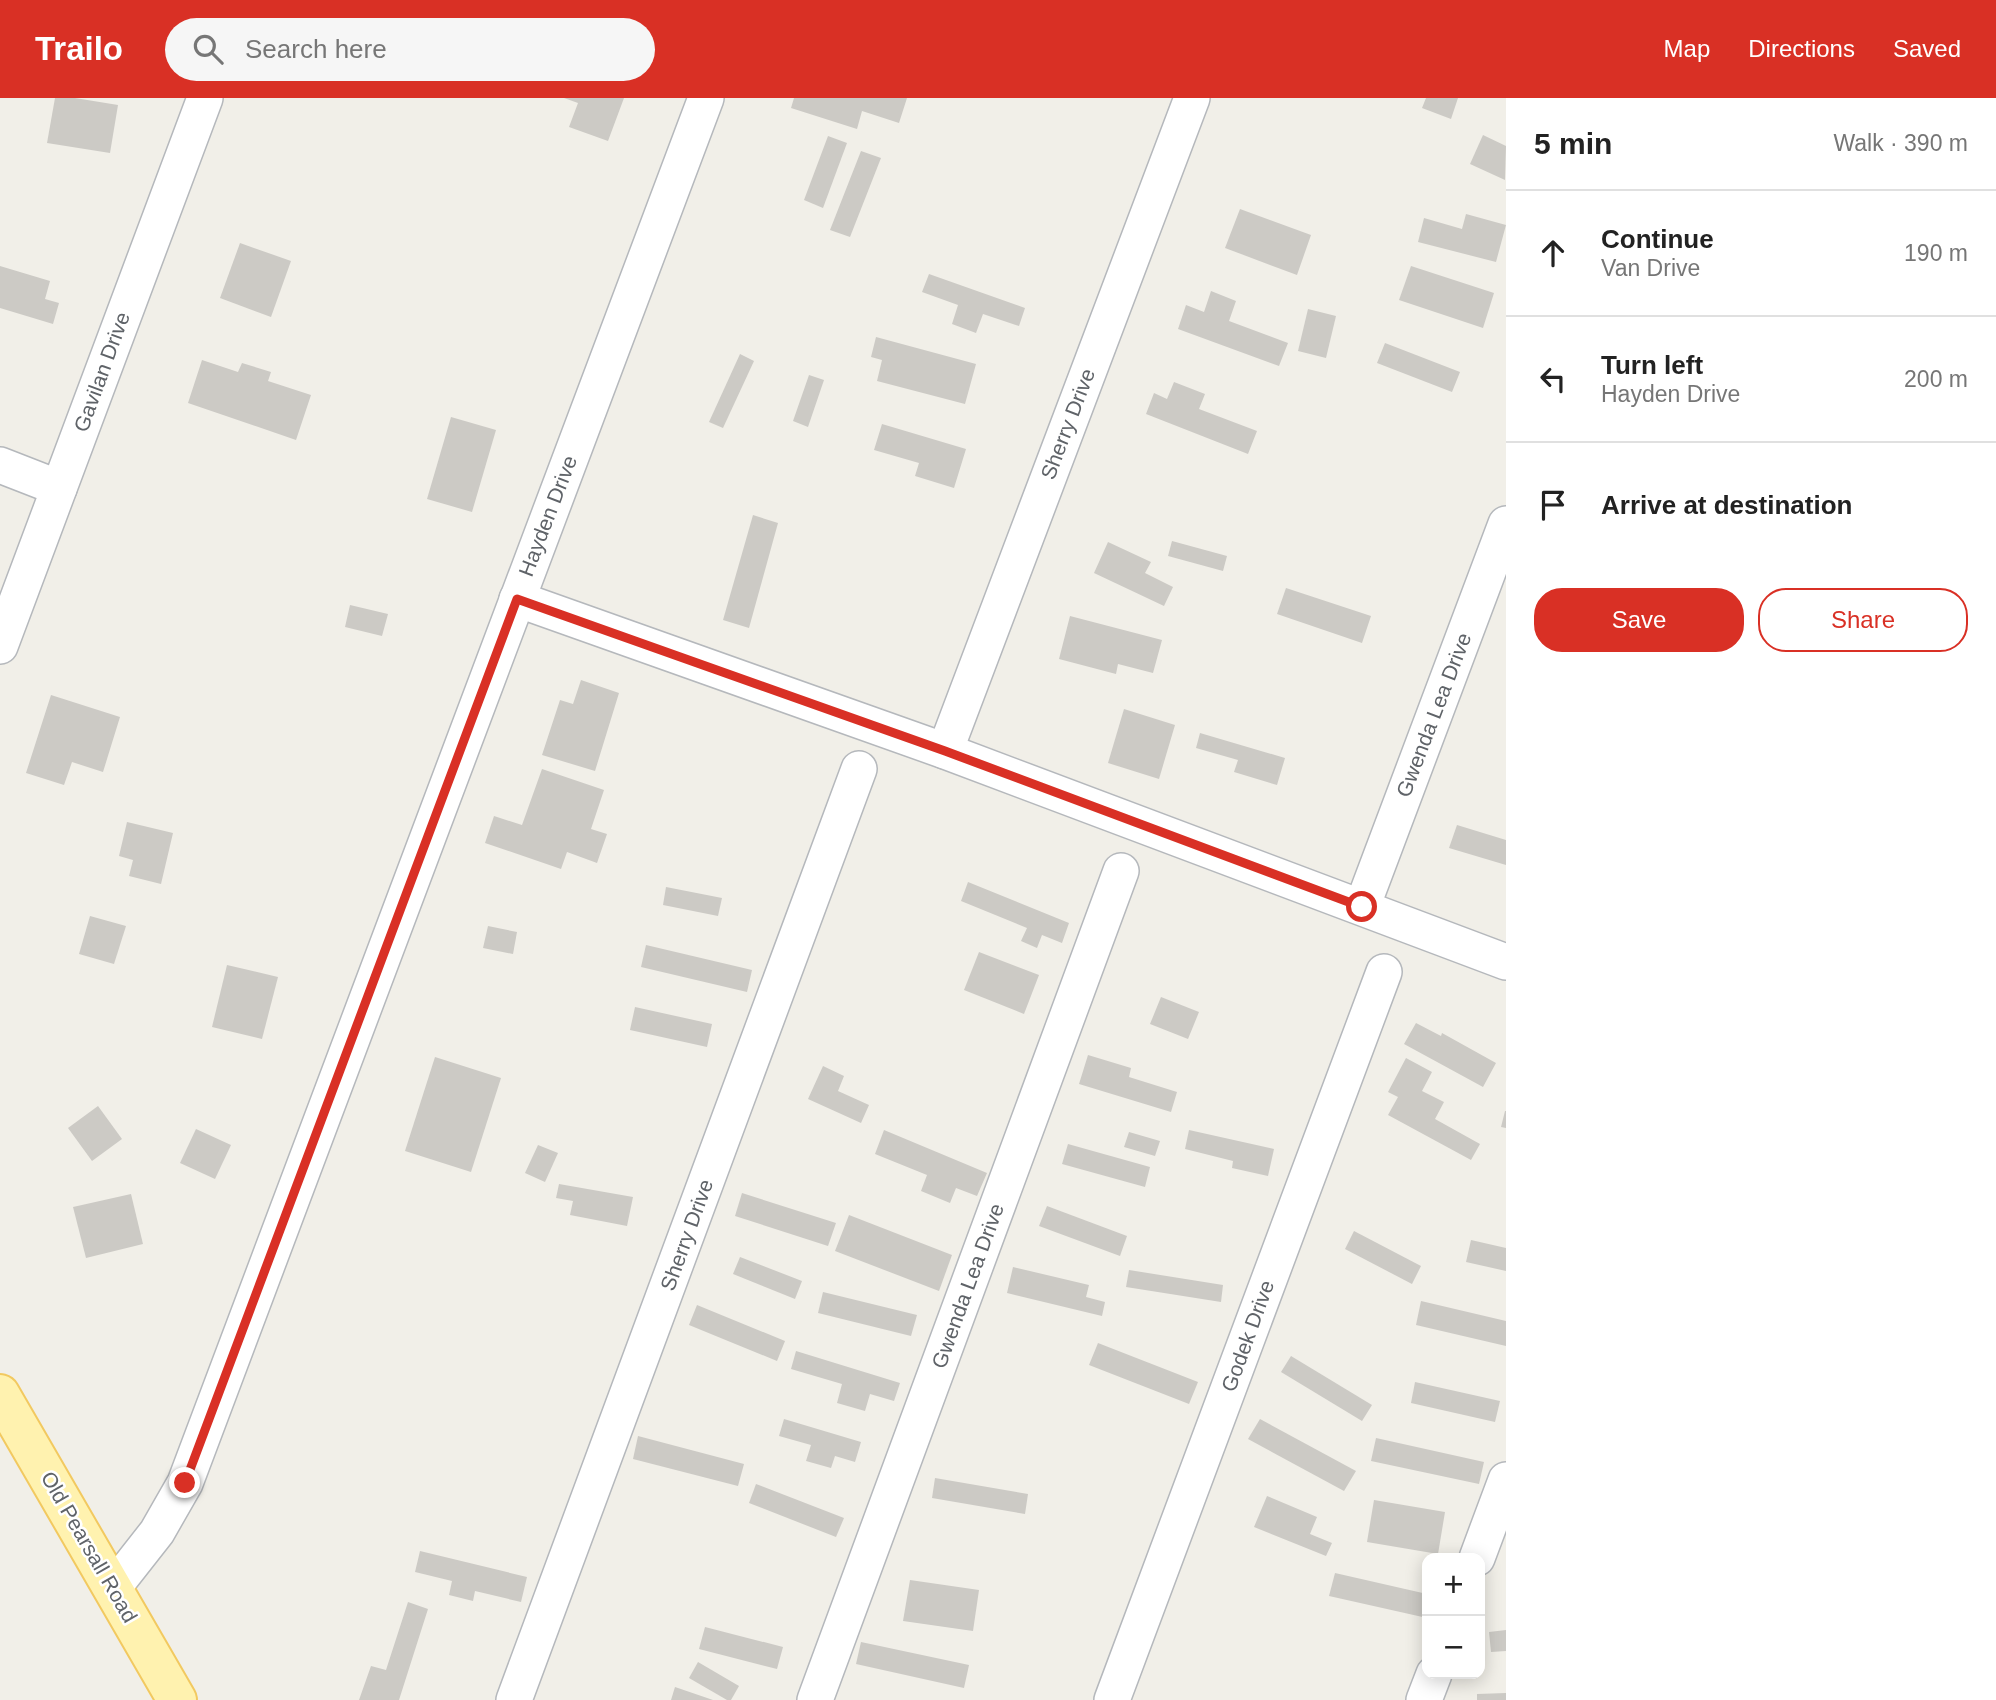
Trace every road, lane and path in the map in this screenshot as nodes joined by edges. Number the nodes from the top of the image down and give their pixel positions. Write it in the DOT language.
graph roads {
  1 [pos="205,98"];
  2 [pos="706,98"];
  3 [pos="1192,98"];
  4 [pos="0,465"];
  5 [pos="59,488"];
  6 [pos="1506,524"];
  7 [pos="517,599"];
  8 [pos="0,646"];
  9 [pos="945,751"];
  10 [pos="859,769"];
  11 [pos="1121,871"];
  12 [pos="1362,907"];
  13 [pos="1506,962"];
  14 [pos="1384,972"];
  15 [pos="0,1394"];
  16 [pos="1506,1480"];
  17 [pos="1479,1553"];
  18 [pos="113,1588"];
  19 [pos="1432,1679"];
  20 [pos="177,1700"];
  21 [pos="514,1700"];
  22 [pos="815,1700"];
  23 [pos="1112,1700"];
  24 [pos="1424,1700"];
  1 -- 5 [label="street, Gavilan Drive"];
  2 -- 7 [label="street, Hayden Drive"];
  3 -- 9 [label="street, Sherry Drive"];
  4 -- 5 [label="street"];
  5 -- 8 [label="street, Gavilan Drive"];
  6 -- 12 [label="street, Gwenda Lea Drive"];
  7 -- 9 [label="street"];
  7 -- 18 [label="street, Hayden Drive"];
  9 -- 12 [label="street"];
  10 -- 21 [label="street, Sherry Drive"];
  11 -- 22 [label="street, Gwenda Lea Drive"];
  12 -- 13 [label="street"];
  14 -- 23 [label="street, Godek Drive"];
  15 -- 18 [label="main road, Old Pearsall Road"];
  16 -- 17 [label="street"];
  18 -- 20 [label="main road, Old Pearsall Road"];
  19 -- 24 [label="street"];
}
